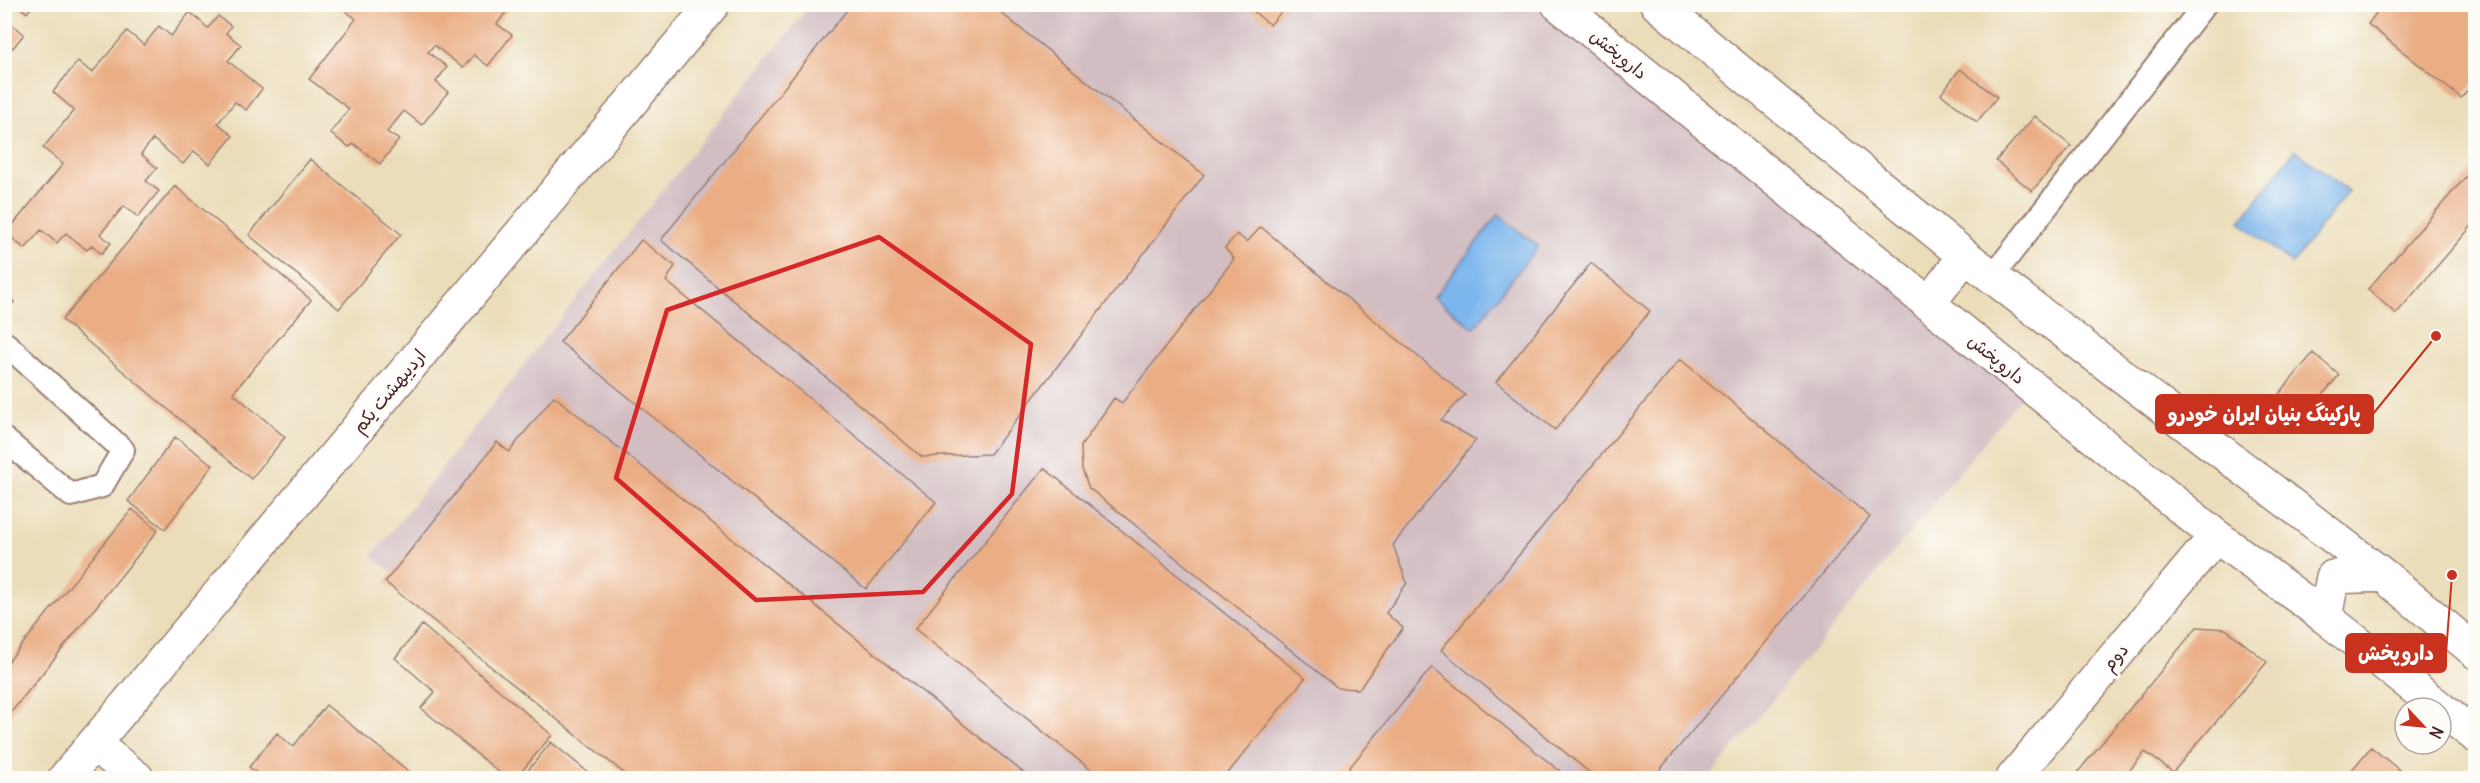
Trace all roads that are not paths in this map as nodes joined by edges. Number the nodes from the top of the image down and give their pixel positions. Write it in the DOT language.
graph roads {
  1 [pos="713,4"];
  2 [pos="1558,4"];
  3 [pos="1657,4"];
  4 [pos="2205,4"];
  5 [pos="1965,256"];
  6 [pos="1992,277"];
  7 [pos="1928,304"];
  8 [pos="6,344"];
  9 [pos="4,439"];
  10 [pos="2216,536"];
  11 [pos="2383,576"];
  12 [pos="2325,617"];
  13 [pos="2475,652"];
  14 [pos="2425,696"];
  15 [pos="2453,718"];
  16 [pos="2475,736"];
  17 [pos="94,744"];
  18 [pos="65,778"];
  19 [pos="136,778"];
  20 [pos="2013,778"];
  1 -- 17 [label="street, اردیبهشت یکم"];
  2 -- 7 [label="street, داروپخش"];
  3 -- 5 [label="street"];
  4 -- 6 [label="lane"];
  5 -- 6 [label="street"];
  5 -- 7 [label="street"];
  6 -- 11 [label="street"];
  7 -- 10 [label="street, داروپخش"];
  8 -- 9 [label="lane"];
  10 -- 12 [label="street, داروپخش"];
  10 -- 20 [label="street, دوم"];
  11 -- 12 [label="street"];
  11 -- 13 [label="street"];
  12 -- 14 [label="street, داروپخش"];
  15 -- 16 [label="street, داروپخش"];
  17 -- 18 [label="street, اردیبهشت یکم"];
  17 -- 19 [label="street"];
}
